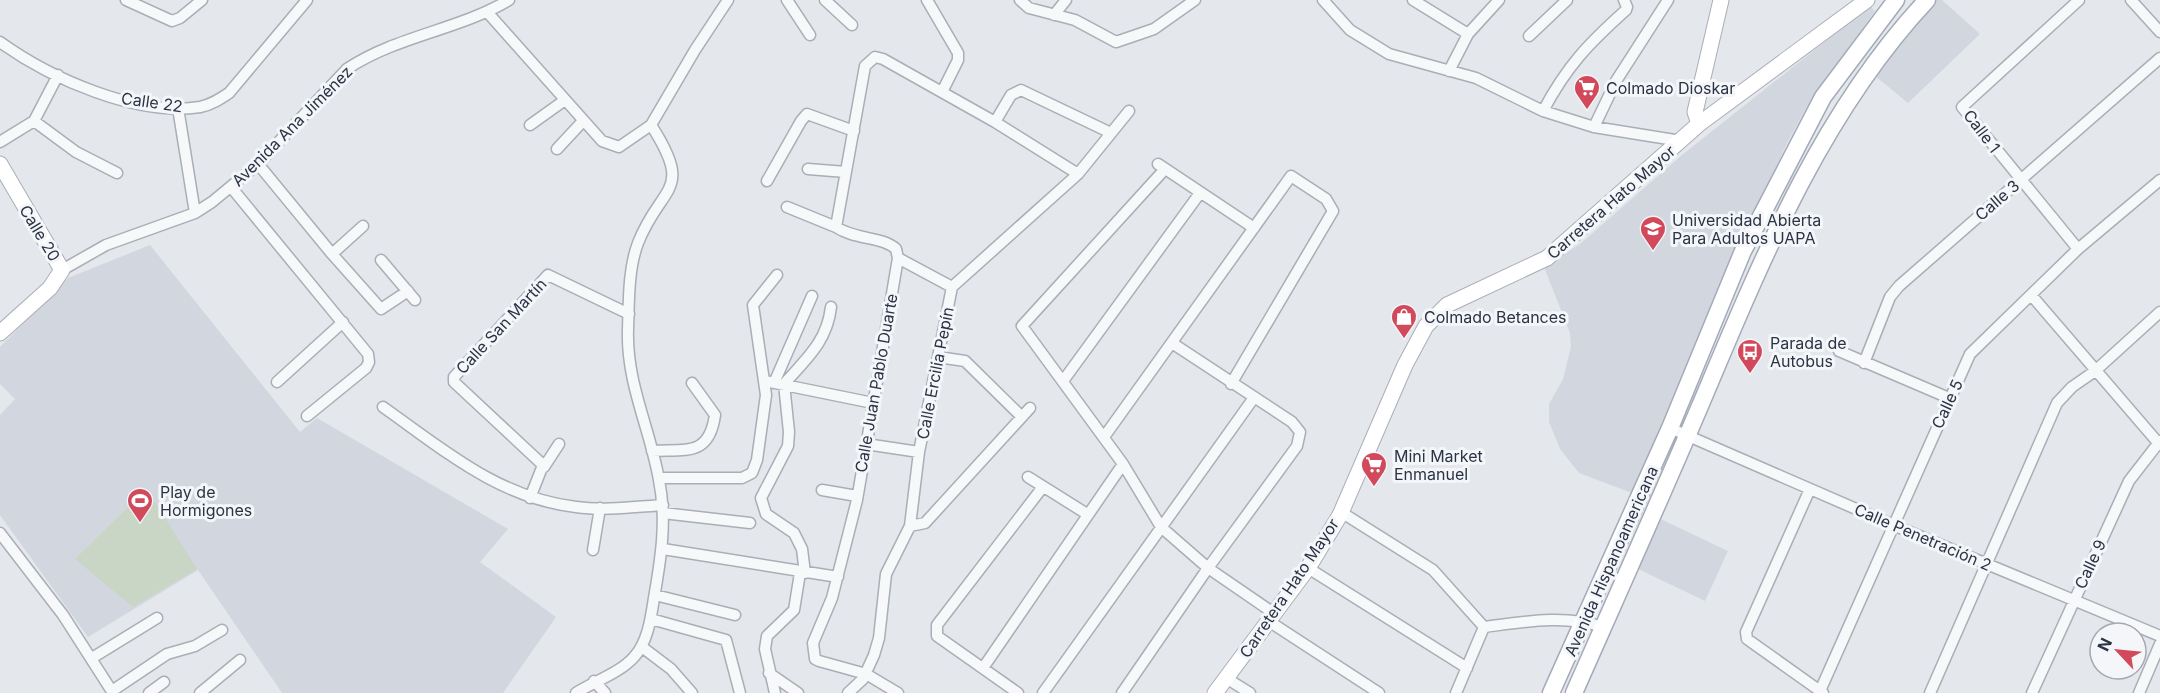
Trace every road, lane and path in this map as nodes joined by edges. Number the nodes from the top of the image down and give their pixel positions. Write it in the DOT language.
graph roads {
  1 [pos="202,0"];
  2 [pos="307,0"];
  3 [pos="509,0"];
  4 [pos="728,0"];
  5 [pos="787,0"];
  6 [pos="825,0"];
  7 [pos="927,0"];
  8 [pos="1020,0"];
  9 [pos="1066,0"];
  10 [pos="1195,0"];
  11 [pos="1323,0"];
  12 [pos="1413,0"];
  13 [pos="1499,0"];
  14 [pos="1567,0"];
  15 [pos="1624,0"];
  16 [pos="1668,0"];
  17 [pos="1720,0"];
  18 [pos="1867,0"];
  19 [pos="1896,0"];
  20 [pos="1927,0"];
  21 [pos="2079,0"];
  22 [pos="2131,0"];
  23 [pos="129,1"];
  24 [pos="488,13"];
  25 [pos="1054,15"];
  26 [pos="852,25"];
  27 [pos="2160,32"];
  28 [pos="1468,34"];
  29 [pos="810,36"];
  30 [pos="1529,36"];
  31 [pos="0,42"];
  32 [pos="2160,58"];
  33 [pos="1449,71"];
  34 [pos="58,75"];
  35 [pos="942,92"];
  36 [pos="565,100"];
  37 [pos="178,108"];
  38 [pos="1128,111"];
  39 [pos="1543,111"];
  40 [pos="34,121"];
  41 [pos="583,121"];
  42 [pos="995,122"];
  43 [pos="1699,124"];
  44 [pos="530,125"];
  45 [pos="651,125"];
  46 [pos="1594,127"];
  47 [pos="854,130"];
  48 [pos="1111,133"];
  49 [pos="1681,141"];
  50 [pos="0,142"];
  51 [pos="557,149"];
  52 [pos="0,164"];
  53 [pos="258,164"];
  54 [pos="808,169"];
  55 [pos="846,172"];
  56 [pos="117,173"];
  57 [pos="1078,174"];
  58 [pos="2020,179"];
  59 [pos="2160,180"];
  60 [pos="767,181"];
  61 [pos="231,187"];
  62 [pos="1200,193"];
  63 [pos="787,207"];
  64 [pos="195,213"];
  65 [pos="363,226"];
  66 [pos="836,227"];
  67 [pos="1254,228"];
  68 [pos="2078,249"];
  69 [pos="332,254"];
  70 [pos="898,258"];
  71 [pos="381,260"];
  72 [pos="62,270"];
  73 [pos="777,275"];
  74 [pos="952,287"];
  75 [pos="408,291"];
  76 [pos="812,296"];
  77 [pos="2032,296"];
  78 [pos="415,300"];
  79 [pos="831,306"];
  80 [pos="2160,312"];
  81 [pos="629,314"];
  82 [pos="343,322"];
  83 [pos="0,333"];
  84 [pos="1172,342"];
  85 [pos="1839,351"];
  86 [pos="938,357"];
  87 [pos="1863,363"];
  88 [pos="2095,371"];
  89 [pos="1062,381"];
  90 [pos="277,382"];
  91 [pos="692,383"];
  92 [pos="774,383"];
  93 [pos="1231,384"];
  94 [pos="1949,398"];
  95 [pos="1253,399"];
  96 [pos="873,403"];
  97 [pos="383,407"];
  98 [pos="1030,408"];
  99 [pos="307,416"];
  100 [pos="1022,417"];
  101 [pos="1670,428"];
  102 [pos="1687,435"];
  103 [pos="1104,437"];
  104 [pos="2159,443"];
  105 [pos="559,444"];
  106 [pos="866,444"];
  107 [pos="652,451"];
  108 [pos="919,452"];
  109 [pos="1123,464"];
  110 [pos="544,466"];
  111 [pos="1028,477"];
  112 [pos="659,478"];
  113 [pos="1042,488"];
  114 [pos="1810,489"];
  115 [pos="822,490"];
  116 [pos="857,496"];
  117 [pos="530,498"];
  118 [pos="600,508"];
  119 [pos="663,509"];
  120 [pos="1341,512"];
  121 [pos="1087,514"];
  122 [pos="750,524"];
  123 [pos="1893,525"];
  124 [pos="910,526"];
  125 [pos="1161,527"];
  126 [pos="0,533"];
  127 [pos="663,549"];
  128 [pos="593,550"];
  129 [pos="1986,564"];
  130 [pos="1208,568"];
  131 [pos="1308,568"];
  132 [pos="803,573"];
  133 [pos="838,577"];
  134 [pos="655,595"];
  135 [pos="2074,599"];
  136 [pos="735,615"];
  137 [pos="157,618"];
  138 [pos="1272,618"];
  139 [pos="651,619"];
  140 [pos="1584,621"];
  141 [pos="1484,627"];
  142 [pos="1603,627"];
  143 [pos="222,630"];
  144 [pos="2160,636"];
  145 [pos="2160,644"];
  146 [pos="642,647"];
  147 [pos="92,658"];
  148 [pos="240,660"];
  149 [pos="983,668"];
  150 [pos="1467,668"];
  151 [pos="769,673"];
  152 [pos="866,674"];
  153 [pos="1227,678"];
  154 [pos="594,681"];
  155 [pos="164,682"];
  156 [pos="113,692"];
  157 [pos="1822,692"];
  158 [pos="149,693"];
  159 [pos="200,693"];
  160 [pos="576,693"];
  161 [pos="605,693"];
  162 [pos="692,693"];
  163 [pos="740,693"];
  164 [pos="775,693"];
  165 [pos="798,693"];
  166 [pos="848,693"];
  167 [pos="898,693"];
  168 [pos="1018,693"];
  169 [pos="1043,693"];
  170 [pos="1122,693"];
  171 [pos="1215,693"];
  172 [pos="1250,693"];
  173 [pos="1379,693"];
  174 [pos="1456,693"];
  175 [pos="1551,693"];
  176 [pos="1574,693"];
  177 [pos="1930,693"];
  178 [pos="2032,693"];
  179 [pos="2139,693"];
  1 -- 23 [label="street"];
  2 -- 37 [label="street, Calle 22"];
  3 -- 24 [label="street, Avenida Ana Jiménez"];
  4 -- 45 [label="street"];
  5 -- 29 [label="street"];
  6 -- 26 [label="street"];
  7 -- 35 [label="street"];
  8 -- 25 [label="street"];
  9 -- 25 [label="street"];
  10 -- 25 [label="street"];
  11 -- 33 [label="street"];
  12 -- 28 [label="street"];
  13 -- 28 [label="street"];
  14 -- 30 [label="street"];
  15 -- 39 [label="street"];
  16 -- 46 [label="street"];
  17 -- 43 [label="street"];
  18 -- 43 [label="street, Carretera Hato Mayor"];
  19 -- 101 [label="main road, Avenida Hispanoamericana"];
  20 -- 102 [label="main road, Avenida Hispanoamericana"];
  21 -- 58 [label="street, Calle 1"];
  22 -- 27 [label="street"];
  24 -- 36 [label="street"];
  24 -- 53 [label="street, Avenida Ana Jiménez"];
  28 -- 33 [label="street"];
  31 -- 34 [label="street, Calle 22"];
  32 -- 58 [label="street, Calle 3"];
  33 -- 39 [label="street"];
  34 -- 37 [label="street, Calle 22"];
  34 -- 40 [label="street"];
  35 -- 42 [label="street"];
  35 -- 47 [label="street"];
  36 -- 41 [label="street"];
  36 -- 44 [label="street"];
  37 -- 64 [label="street"];
  38 -- 48 [label="street, Calle Ercilia Pepín"];
  39 -- 46 [label="street"];
  40 -- 50 [label="street"];
  40 -- 56 [label="street"];
  41 -- 45 [label="street"];
  41 -- 51 [label="street"];
  42 -- 48 [label="street"];
  42 -- 57 [label="street"];
  43 -- 49 [label="street, Carretera Hato Mayor"];
  45 -- 81 [label="street"];
  46 -- 49 [label="street"];
  47 -- 55 [label="street"];
  47 -- 60 [label="street"];
  48 -- 57 [label="street, Calle Ercilia Pepín"];
  49 -- 120 [label="street, Carretera Hato Mayor"];
  52 -- 72 [label="street, Calle 20"];
  53 -- 61 [label="street, Avenida Ana Jiménez"];
  53 -- 69 [label="street"];
  54 -- 55 [label="street"];
  55 -- 66 [label="street"];
  57 -- 74 [label="street, Calle Ercilia Pepín"];
  58 -- 68 [label="street, Calle 1"];
  58 -- 87 [label="street, Calle 3"];
  59 -- 68 [label="street, Calle 5"];
  61 -- 64 [label="street, Avenida Ana Jiménez"];
  61 -- 82 [label="street"];
  62 -- 67 [label="street"];
  62 -- 89 [label="street"];
  62 -- 89 [label="street"];
  63 -- 66 [label="street"];
  64 -- 72 [label="street, Avenida Ana Jiménez"];
  65 -- 69 [label="street"];
  66 -- 70 [label="street"];
  67 -- 84 [label="street"];
  67 -- 93 [label="street"];
  68 -- 77 [label="street, Calle 5"];
  69 -- 75 [label="street"];
  70 -- 74 [label="street"];
  70 -- 96 [label="street, Calle Juan Pablo Duarte"];
  71 -- 75 [label="street"];
  72 -- 83 [label="street, Avenida Ana Jiménez"];
  73 -- 92 [label="street"];
  74 -- 86 [label="street, Calle Ercilia Pepín"];
  75 -- 78 [label="street"];
  76 -- 92 [label="street"];
  77 -- 88 [label="street"];
  77 -- 94 [label="street, Calle 5"];
  79 -- 92 [label="street"];
  80 -- 88 [label="street"];
  81 -- 107 [label="street"];
  81 -- 110 [label="street, Calle San Martín"];
  82 -- 90 [label="street"];
  82 -- 99 [label="street"];
  84 -- 93 [label="street"];
  84 -- 103 [label="street"];
  85 -- 87 [label="street"];
  86 -- 100 [label="street"];
  86 -- 108 [label="street, Calle Ercilia Pepín"];
  87 -- 94 [label="street"];
  88 -- 104 [label="street"];
  88 -- 129 [label="street"];
  89 -- 103 [label="street"];
  91 -- 107 [label="street"];
  92 -- 96 [label="street"];
  92 -- 112 [label="street"];
  92 -- 132 [label="street"];
  93 -- 95 [label="street"];
  94 -- 123 [label="street, Calle 5"];
  95 -- 125 [label="street"];
  95 -- 130 [label="street"];
  96 -- 106 [label="street, Calle Juan Pablo Duarte"];
  97 -- 117 [label="street"];
  98 -- 100 [label="street"];
  100 -- 124 [label="street"];
  101 -- 102 [label="street"];
  101 -- 140 [label="main road, Avenida Hispanoamericana"];
  102 -- 114 [label="street, Calle Penetración 2"];
  102 -- 142 [label="main road, Avenida Hispanoamericana"];
  103 -- 109 [label="street"];
  104 -- 135 [label="street, Calle 9"];
  105 -- 110 [label="street"];
  106 -- 108 [label="street"];
  106 -- 116 [label="street, Calle Juan Pablo Duarte"];
  107 -- 112 [label="street"];
  108 -- 124 [label="street, Calle Ercilia Pepín"];
  109 -- 121 [label="street"];
  109 -- 125 [label="street"];
  110 -- 117 [label="street"];
  111 -- 113 [label="street"];
  112 -- 119 [label="street"];
  113 -- 121 [label="street"];
  113 -- 149 [label="street"];
  114 -- 123 [label="street, Calle Penetración 2"];
  114 -- 157 [label="street"];
  115 -- 116 [label="street"];
  116 -- 133 [label="street, Calle Juan Pablo Duarte"];
  117 -- 118 [label="street"];
  118 -- 119 [label="street"];
  118 -- 128 [label="street"];
  119 -- 122 [label="street"];
  119 -- 127 [label="street"];
  120 -- 131 [label="street, Carretera Hato Mayor"];
  120 -- 141 [label="street"];
  121 -- 149 [label="street"];
  123 -- 129 [label="street, Calle Penetración 2"];
  123 -- 157 [label="street, Calle 5"];
  124 -- 152 [label="street, Calle Ercilia Pepín"];
  125 -- 130 [label="street"];
  125 -- 169 [label="street"];
  126 -- 147 [label="street"];
  127 -- 132 [label="street"];
  127 -- 134 [label="street"];
  129 -- 135 [label="street, Calle Penetración 2"];
  129 -- 177 [label="street"];
  130 -- 138 [label="street"];
  130 -- 170 [label="street"];
  131 -- 138 [label="street, Carretera Hato Mayor"];
  131 -- 150 [label="street"];
  132 -- 133 [label="street"];
  132 -- 151 [label="street"];
  133 -- 152 [label="street, Calle Juan Pablo Duarte"];
  134 -- 136 [label="street"];
  134 -- 139 [label="street"];
  135 -- 144 [label="street, Calle Penetración 2"];
  135 -- 178 [label="street, Calle 9"];
  137 -- 147 [label="street"];
  138 -- 153 [label="street, Carretera Hato Mayor"];
  138 -- 173 [label="street"];
  139 -- 146 [label="street"];
  139 -- 163 [label="street"];
  140 -- 141 [label="street"];
  140 -- 142 [label="street"];
  140 -- 175 [label="main road, Avenida Hispanoamericana"];
  141 -- 150 [label="street"];
  142 -- 176 [label="main road, Avenida Hispanoamericana"];
  143 -- 156 [label="street"];
  145 -- 179 [label="street"];
  146 -- 154 [label="street"];
  146 -- 162 [label="street"];
  147 -- 156 [label="street"];
  148 -- 159 [label="street"];
  149 -- 168 [label="street"];
  150 -- 174 [label="street"];
  151 -- 164 [label="street"];
  151 -- 165 [label="street"];
  152 -- 166 [label="street, Calle Ercilia Pepín"];
  152 -- 167 [label="street"];
  153 -- 171 [label="street, Carretera Hato Mayor"];
  153 -- 172 [label="street"];
  154 -- 160 [label="street"];
  154 -- 161 [label="street"];
  155 -- 158 [label="street"];
}
